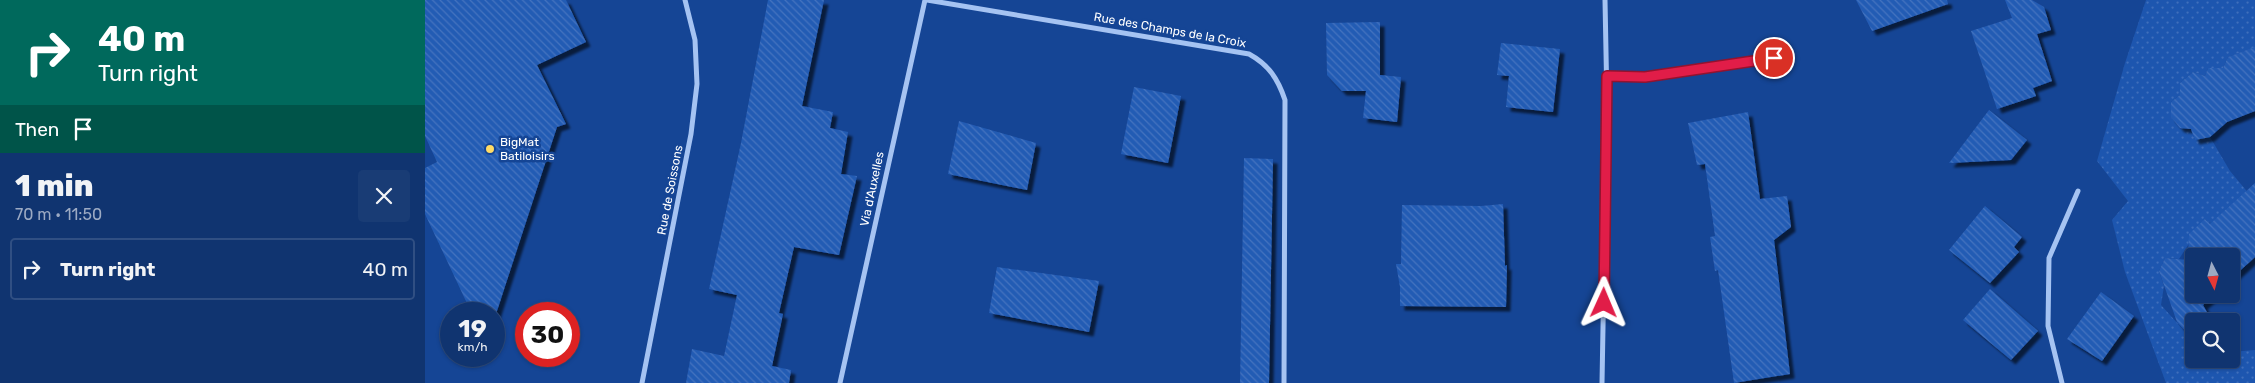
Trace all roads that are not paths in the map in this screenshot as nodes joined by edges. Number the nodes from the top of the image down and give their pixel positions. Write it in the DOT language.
graph roads {
  1 [pos="685,0"];
  2 [pos="926,0"];
  3 [pos="1605,0"];
  4 [pos="1774,58"];
  5 [pos="1607,76"];
  6 [pos="2078,190"];
  7 [pos="643,383"];
  8 [pos="840,383"];
  9 [pos="1284,383"];
  10 [pos="1602,383"];
  11 [pos="2062,383"];
  1 -- 7 [label="street, Rue de Soissons"];
  2 -- 8 [label="street, Via d'Auxelles"];
  2 -- 9 [label="street, Rue des Champs de la Croix"];
  3 -- 5 [label="street"];
  4 -- 5 [label="lane"];
  5 -- 10 [label="street"];
  6 -- 11 [label="street"];
}
